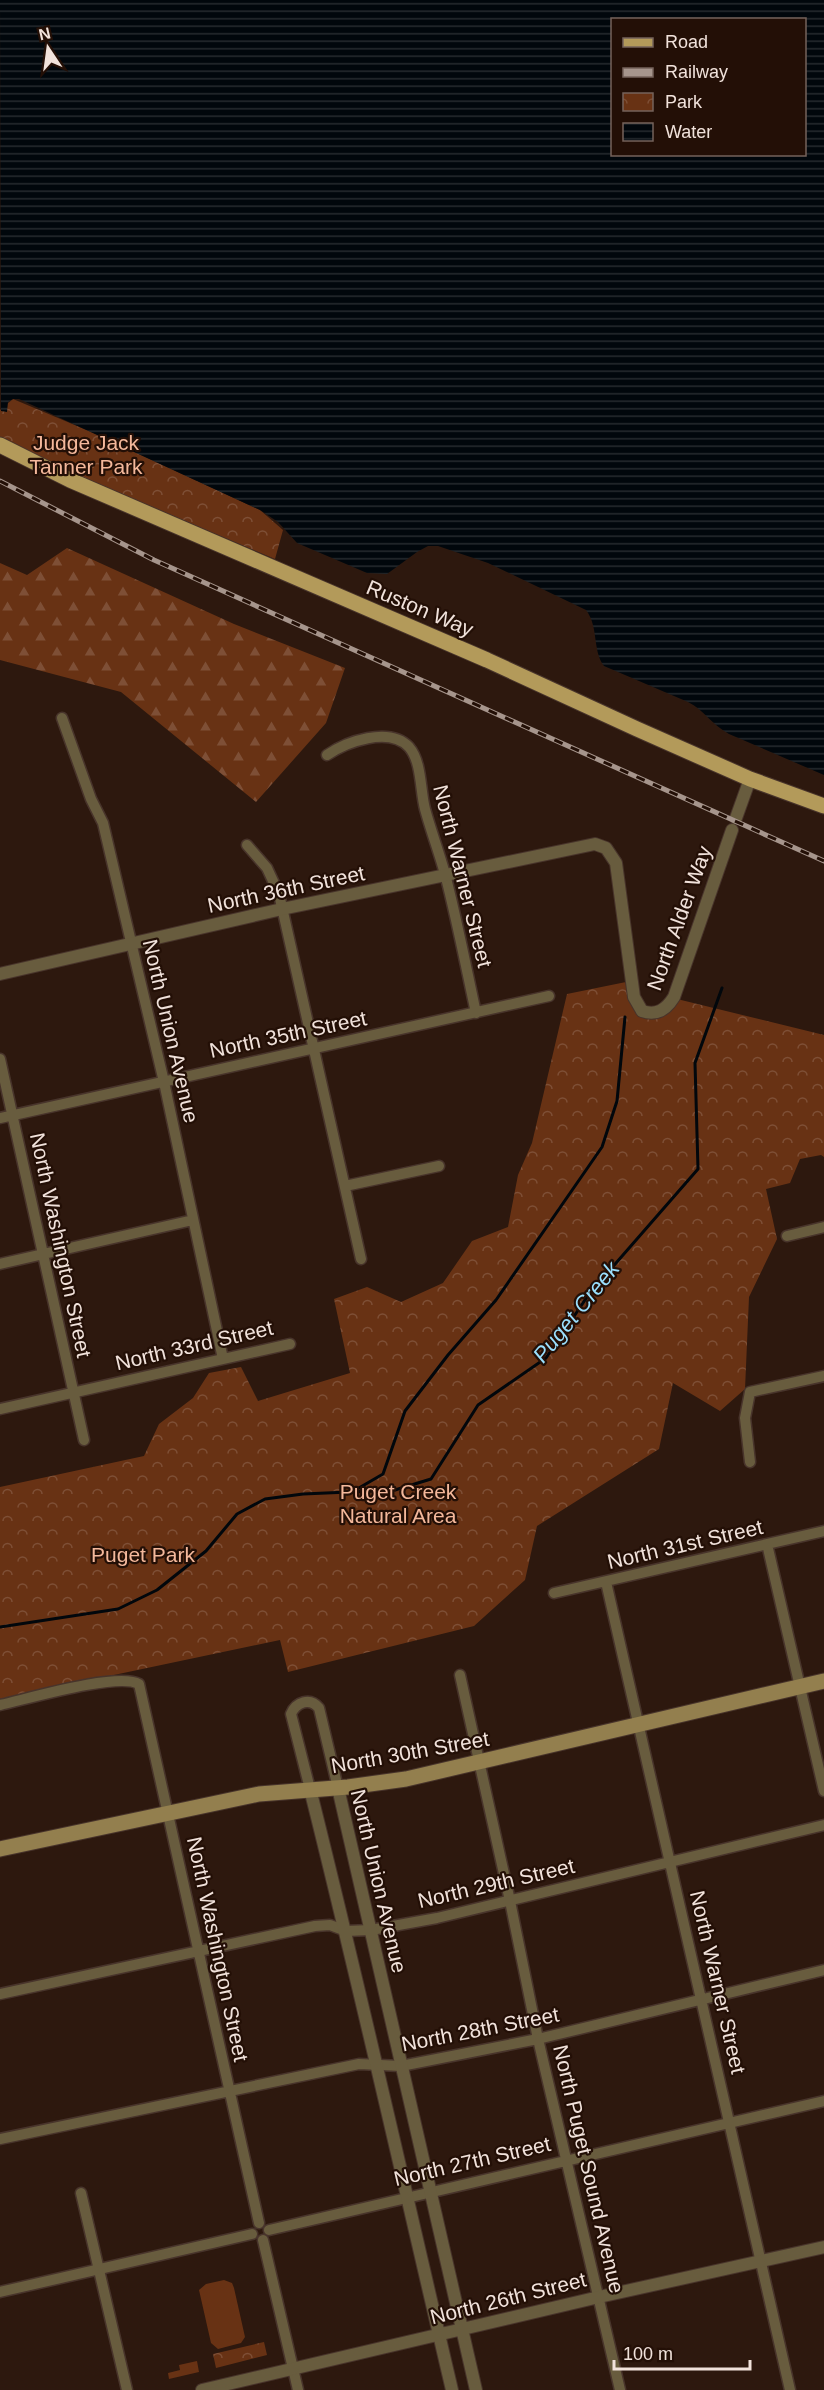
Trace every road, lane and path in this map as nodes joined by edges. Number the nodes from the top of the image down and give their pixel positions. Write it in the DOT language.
graph roads {
  1 [pos="0,445"];
  2 [pos="63,718"];
  3 [pos="327,755"];
  4 [pos="750,779"];
  5 [pos="824,806"];
  6 [pos="247,845"];
  7 [pos="582,845"];
  8 [pos="445,874"];
  9 [pos="282,909"];
  10 [pos="130,944"];
  11 [pos="0,974"];
  12 [pos="549,996"];
  13 [pos="476,1013"];
  14 [pos="315,1048"];
  15 [pos="0,1059"];
  16 [pos="164,1082"];
  17 [pos="13,1115"];
  18 [pos="0,1118"];
  19 [pos="439,1166"];
  20 [pos="345,1186"];
  21 [pos="193,1221"];
  22 [pos="824,1227"];
  23 [pos="787,1236"];
  24 [pos="43,1254"];
  25 [pos="361,1259"];
  26 [pos="0,1264"];
  27 [pos="290,1344"];
  28 [pos="223,1359"];
  29 [pos="824,1376"];
  30 [pos="74,1392"];
  31 [pos="0,1409"];
  32 [pos="84,1440"];
  33 [pos="750,1462"];
  34 [pos="824,1531"];
  35 [pos="767,1544"];
  36 [pos="606,1582"];
  37 [pos="554,1593"];
  38 [pos="459,1675"];
  39 [pos="824,1681"];
  40 [pos="800,1687"];
  41 [pos="0,1705"];
  42 [pos="640,1725"];
  43 [pos="479,1762"];
  44 [pos="338,1788"];
  45 [pos="310,1789"];
  46 [pos="824,1791"];
  47 [pos="168,1813"];
  48 [pos="824,1825"];
  49 [pos="0,1849"];
  50 [pos="671,1862"];
  51 [pos="510,1901"];
  52 [pos="370,1930"];
  53 [pos="346,1931"];
  54 [pos="199,1950"];
  55 [pos="824,1970"];
  56 [pos="0,1994"];
  57 [pos="702,2000"];
  58 [pos="538,2038"];
  59 [pos="375,2063"];
  60 [pos="400,2066"];
  61 [pos="229,2089"];
  62 [pos="824,2101"];
  63 [pos="729,2121"];
  64 [pos="0,2139"];
  65 [pos="566,2159"];
  66 [pos="428,2191"];
  67 [pos="81,2193"];
  68 [pos="406,2197"];
  69 [pos="259,2223"];
  70 [pos="269,2230"];
  71 [pos="252,2234"];
  72 [pos="263,2240"];
  73 [pos="824,2247"];
  74 [pos="761,2262"];
  75 [pos="99,2269"];
  76 [pos="0,2292"];
  77 [pos="599,2297"];
  78 [pos="461,2330"];
  79 [pos="439,2335"];
  80 [pos="293,2369"];
  81 [pos="127,2390"];
  82 [pos="202,2390"];
  83 [pos="298,2390"];
  84 [pos="452,2390"];
  85 [pos="476,2390"];
  86 [pos="620,2390"];
  87 [pos="790,2390"];
  1 -- 4 [label="main road, Ruston Way"];
  2 -- 10 [label="street, North Union Avenue"];
  3 -- 8 [label="street, North Warner Street"];
  4 -- 5 [label="main road, Ruston Way"];
  4 -- 7 [label="street, North Alder Way"];
  6 -- 9 [label="street"];
  7 -- 8 [label="street, North 36th Street"];
  8 -- 9 [label="street, North 36th Street"];
  8 -- 13 [label="street, North Warner Street"];
  9 -- 10 [label="street, North 36th Street"];
  9 -- 14 [label="street"];
  10 -- 11 [label="street, North 36th Street"];
  10 -- 16 [label="street, North Union Avenue"];
  12 -- 13 [label="street, North 35th Street"];
  13 -- 14 [label="street, North 35th Street"];
  14 -- 16 [label="street, North 35th Street"];
  14 -- 20 [label="street"];
  15 -- 17 [label="street, North Washington Street"];
  16 -- 17 [label="street, North 35th Street"];
  16 -- 21 [label="street, North Union Avenue"];
  17 -- 18 [label="street, North 35th Street"];
  17 -- 24 [label="street, North Washington Street"];
  19 -- 20 [label="street"];
  20 -- 25 [label="street"];
  21 -- 24 [label="street"];
  21 -- 28 [label="street, North Union Avenue"];
  22 -- 23 [label="street"];
  24 -- 26 [label="street"];
  24 -- 30 [label="street, North Washington Street"];
  27 -- 28 [label="street, North 33rd Street"];
  28 -- 30 [label="street, North 33rd Street"];
  29 -- 33 [label="street"];
  30 -- 31 [label="street, North 33rd Street"];
  30 -- 32 [label="street, North Washington Street"];
  34 -- 35 [label="street, North 31st Street"];
  35 -- 36 [label="street, North 31st Street"];
  35 -- 40 [label="street"];
  36 -- 37 [label="street, North 31st Street"];
  36 -- 42 [label="street, North Warner Street"];
  38 -- 43 [label="street, North Puget Sound Avenue"];
  39 -- 40 [label="main road, North 30th Street"];
  40 -- 42 [label="main road, North 30th Street"];
  40 -- 46 [label="street"];
  41 -- 47 [label="street, North Washington Street"];
  42 -- 43 [label="main road, North 30th Street"];
  42 -- 50 [label="street, North Warner Street"];
  43 -- 44 [label="main road, North 30th Street"];
  43 -- 51 [label="street, North Puget Sound Avenue"];
  44 -- 45 [label="main road, North 30th Street"];
  44 -- 45 [label="street, North Union Avenue"];
  44 -- 52 [label="street, North Union Avenue"];
  45 -- 47 [label="main road, North 30th Street"];
  45 -- 53 [label="street, North Union Avenue"];
  47 -- 49 [label="main road, North 30th Street"];
  47 -- 54 [label="street, North Washington Street"];
  48 -- 50 [label="street, North 29th Street"];
  50 -- 51 [label="street, North 29th Street"];
  50 -- 57 [label="street, North Warner Street"];
  51 -- 52 [label="street, North 29th Street"];
  51 -- 58 [label="street, North Puget Sound Avenue"];
  52 -- 53 [label="street, North 29th Street"];
  52 -- 60 [label="street, North Union Avenue"];
  53 -- 54 [label="street, North 29th Street"];
  53 -- 59 [label="street, North Union Avenue"];
  54 -- 56 [label="street, North 29th Street"];
  54 -- 61 [label="street, North Washington Street"];
  55 -- 57 [label="street, North 28th Street"];
  57 -- 58 [label="street, North 28th Street"];
  57 -- 63 [label="street, North Warner Street"];
  58 -- 60 [label="street, North 28th Street"];
  58 -- 65 [label="street, North Puget Sound Avenue"];
  59 -- 60 [label="street, North 28th Street"];
  59 -- 61 [label="street, North 28th Street"];
  59 -- 68 [label="street, North Union Avenue"];
  60 -- 66 [label="street, North Union Avenue"];
  61 -- 64 [label="street, North 28th Street"];
  61 -- 69 [label="street, North Washington Street"];
  62 -- 63 [label="street, North 27th Street"];
  63 -- 65 [label="street, North 27th Street"];
  63 -- 74 [label="street, North Warner Street"];
  65 -- 66 [label="street, North 27th Street"];
  65 -- 77 [label="street, North Puget Sound Avenue"];
  66 -- 68 [label="street, North 27th Street"];
  66 -- 78 [label="street, North Union Avenue"];
  67 -- 75 [label="street"];
  68 -- 70 [label="street, North 27th Street"];
  68 -- 79 [label="street, North Union Avenue"];
  69 -- 70 [label="street"];
  69 -- 71 [label="street"];
  70 -- 72 [label="street"];
  71 -- 72 [label="street"];
  71 -- 75 [label="street"];
  72 -- 80 [label="street"];
  73 -- 74 [label="street, North 26th Street"];
  74 -- 77 [label="street, North 26th Street"];
  74 -- 87 [label="street, North Warner Street"];
  75 -- 76 [label="street"];
  75 -- 81 [label="street"];
  77 -- 78 [label="street, North 26th Street"];
  77 -- 86 [label="street, North Puget Sound Avenue"];
  78 -- 79 [label="street, North 26th Street"];
  78 -- 85 [label="street, North Union Avenue"];
  79 -- 80 [label="street, North 26th Street"];
  79 -- 84 [label="street, North Union Avenue"];
  80 -- 82 [label="street, North 26th Street"];
  80 -- 83 [label="street"];
}
